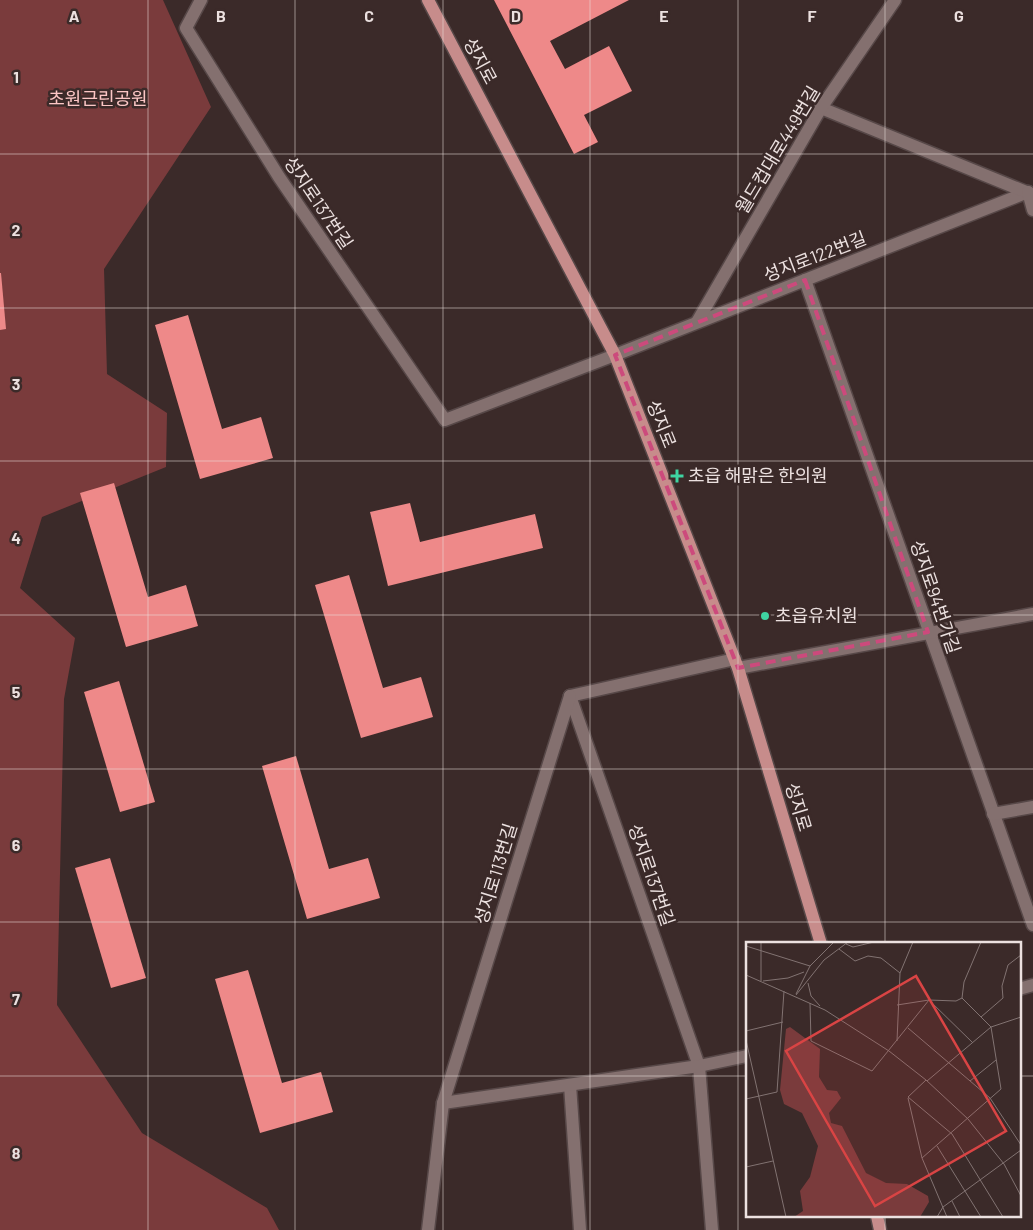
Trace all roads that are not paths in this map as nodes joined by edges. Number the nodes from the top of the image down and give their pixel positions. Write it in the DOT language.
graph roads {
  1 [pos="201,0"];
  2 [pos="428,0"];
  3 [pos="896,0"];
  4 [pos="821,108"];
  5 [pos="1030,194"];
  6 [pos="1033,210"];
  7 [pos="805,280"];
  8 [pos="697,322"];
  9 [pos="615,355"];
  10 [pos="445,420"];
  11 [pos="1033,614"];
  12 [pos="928,632"];
  13 [pos="736,664"];
  14 [pos="570,696"];
  15 [pos="1033,807"];
  16 [pos="993,814"];
  17 [pos="1033,926"];
  18 [pos="820,942"];
  19 [pos="1033,985"];
  20 [pos="1020,989"];
  21 [pos="746,1056"];
  22 [pos="700,1066"];
  23 [pos="570,1085"];
  24 [pos="443,1103"];
  25 [pos="428,1230"];
  26 [pos="580,1230"];
  27 [pos="712,1230"];
  1 -- 10 [label="street, 성지로137번길"];
  2 -- 9 [label="main road, 성지로"];
  3 -- 4 [label="street, 월드컵대로449번길"];
  4 -- 5 [label="street"];
  4 -- 8 [label="street, 월드컵대로449번길"];
  5 -- 6 [label="street"];
  5 -- 7 [label="street, 성지로122번길"];
  7 -- 8 [label="street, 성지로122번길"];
  7 -- 12 [label="street, 성지로94번가길"];
  8 -- 9 [label="street, 성지로122번길"];
  9 -- 10 [label="street, 성지로122번길"];
  9 -- 13 [label="main road, 성지로"];
  11 -- 12 [label="street"];
  12 -- 13 [label="street"];
  12 -- 16 [label="street, 성지로94번가길"];
  13 -- 14 [label="street"];
  13 -- 18 [label="main road, 성지로"];
  14 -- 22 [label="street, 성지로137번길"];
  14 -- 24 [label="street, 성지로113번길"];
  15 -- 16 [label="street"];
  16 -- 17 [label="street, 성지로94번가길"];
  19 -- 20 [label="street"];
  21 -- 22 [label="street"];
  22 -- 23 [label="street"];
  22 -- 27 [label="street, 성지로137번길"];
  23 -- 24 [label="street"];
  23 -- 26 [label="street"];
  24 -- 25 [label="street, 성지로113번길"];
}
